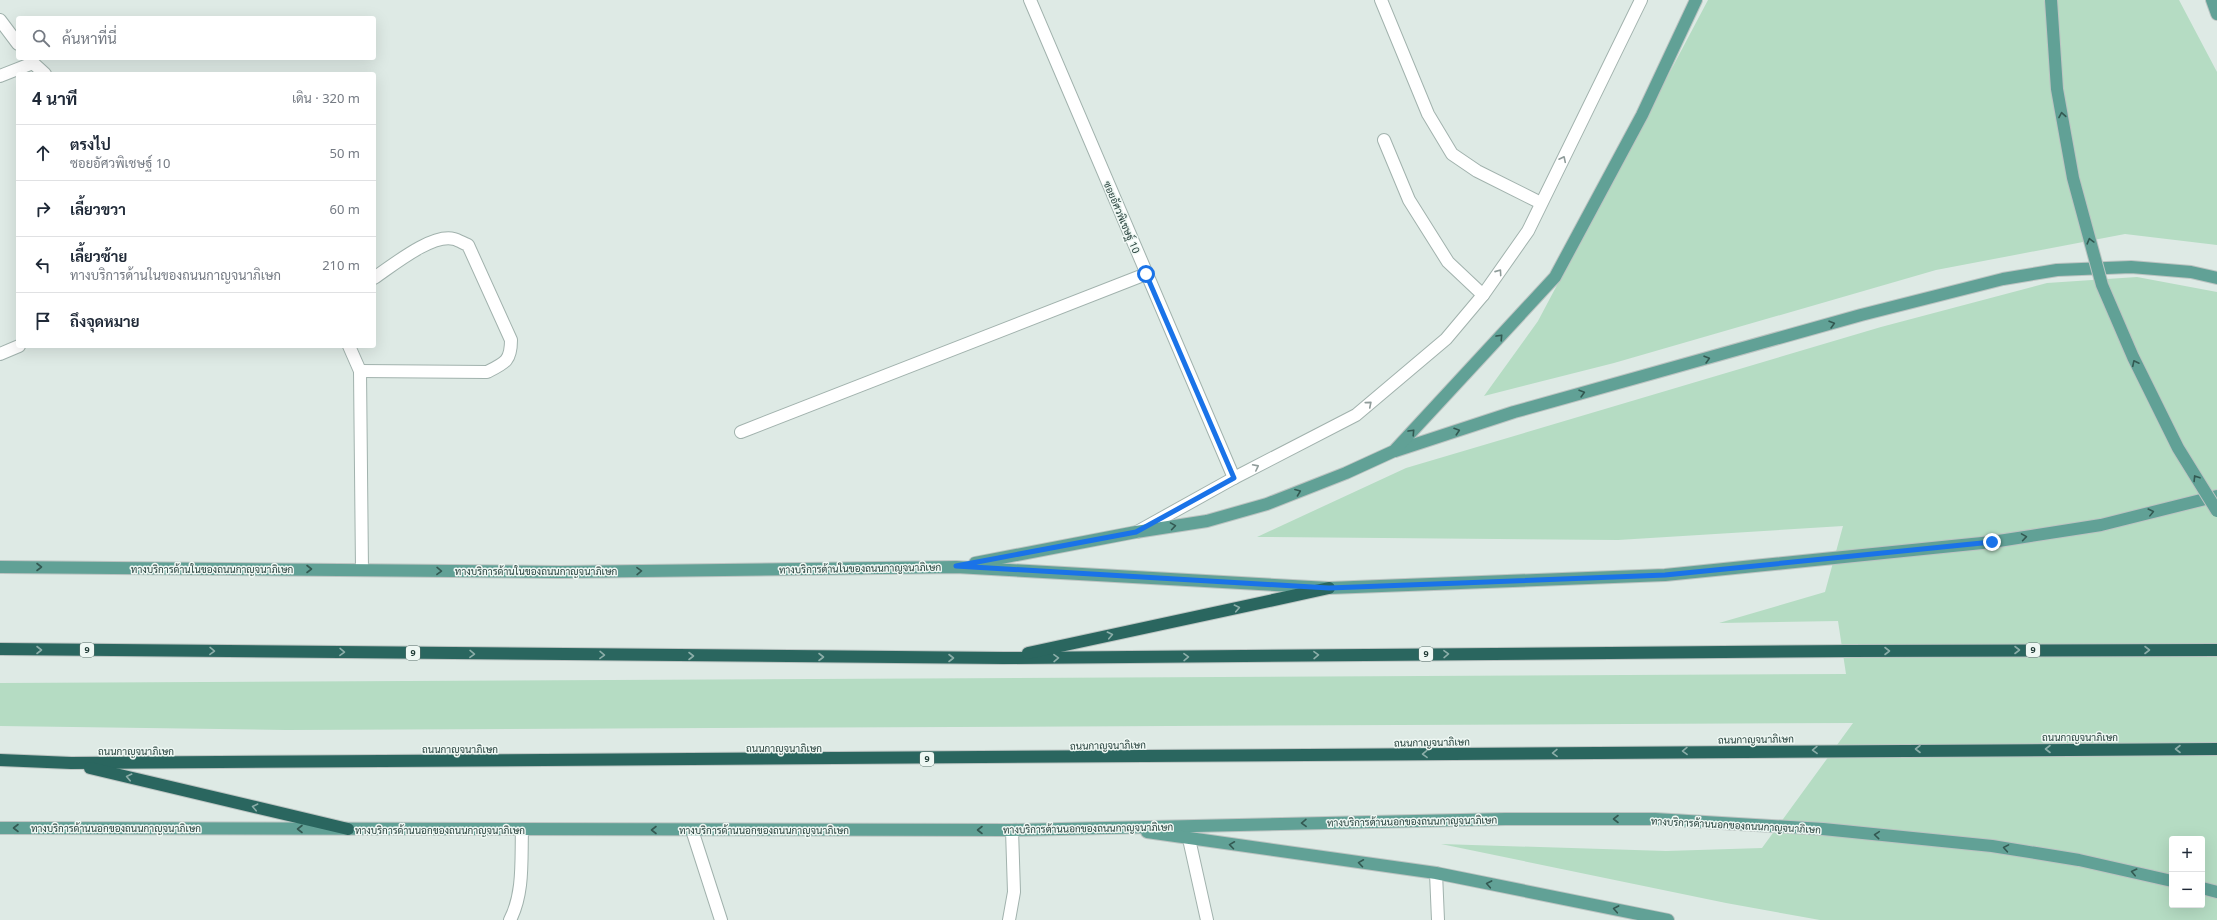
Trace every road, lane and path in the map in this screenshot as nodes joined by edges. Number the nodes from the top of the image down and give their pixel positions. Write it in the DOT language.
graph roads {
  1 [pos="1030,0"];
  2 [pos="1381,0"];
  3 [pos="1641,0"];
  4 [pos="1696,0"];
  5 [pos="2051,0"];
  6 [pos="2212,0"];
  7 [pos="2217,14"];
  8 [pos="0,20"];
  9 [pos="16,41"];
  10 [pos="33,65"];
  11 [pos="42,72"];
  12 [pos="0,76"];
  13 [pos="1384,140"];
  14 [pos="1541,203"];
  15 [pos="1146,274"];
  16 [pos="376,277"];
  17 [pos="2217,278"];
  18 [pos="1483,295"];
  19 [pos="16,347"];
  20 [pos="350,348"];
  21 [pos="0,354"];
  22 [pos="360,371"];
  23 [pos="741,432"];
  24 [pos="1394,452"];
  25 [pos="1234,478"];
  26 [pos="2217,496"];
  27 [pos="2217,511"];
  28 [pos="1136,532"];
  29 [pos="956,566"];
  30 [pos="0,567"];
  31 [pos="362,570"];
  32 [pos="1329,588"];
  33 [pos="0,650"];
  34 [pos="2217,650"];
  35 [pos="1003,658"];
  36 [pos="2217,749"];
  37 [pos="0,760"];
  38 [pos="71,763"];
  39 [pos="1117,827"];
  40 [pos="0,828"];
  41 [pos="348,830"];
  42 [pos="522,830"];
  43 [pos="692,830"];
  44 [pos="1012,830"];
  45 [pos="1189,839"];
  46 [pos="1436,873"];
  47 [pos="2169,880"];
  48 [pos="2205,889"];
  49 [pos="2217,892"];
  50 [pos="510,920"];
  51 [pos="721,920"];
  52 [pos="1009,920"];
  53 [pos="1206,920"];
  54 [pos="1438,920"];
  55 [pos="1668,920"];
  1 -- 15 [label="street, ซอยอัศวพิเชษฐ์ 10"];
  2 -- 14 [label="street"];
  14 -- 3 [label="street, one-way"];
  24 -- 4 [label="main road, one-way"];
  27 -- 5 [label="main road, one-way, bridge"];
  6 -- 7 [label="main road"];
  8 -- 9 [label="street"];
  10 -- 11 [label="street"];
  10 -- 12 [label="street"];
  13 -- 18 [label="street"];
  18 -- 14 [label="street, one-way"];
  15 -- 23 [label="street"];
  15 -- 25 [label="street, ซอยอัศวพิเชษฐ์ 10"];
  16 -- 22 [label="street"];
  24 -- 17 [label="main road, one-way"];
  25 -- 18 [label="street, one-way"];
  19 -- 21 [label="street"];
  20 -- 22 [label="street"];
  22 -- 31 [label="street"];
  28 -- 24 [label="main road, one-way"];
  25 -- 28 [label="street"];
  32 -- 26 [label="main road, ทางบริการด้านในของถนนกาญจนาภิเษก, one-way"];
  28 -- 29 [label="main road"];
  31 -- 29 [label="main road, ทางบริการด้านในของถนนกาญจนาภิเษก, one-way"];
  29 -- 32 [label="main road, ทางบริการด้านในของถนนกาญจนาภิเษก"];
  30 -- 31 [label="main road, ทางบริการด้านในของถนนกาญจนาภิเษก, one-way"];
  35 -- 32 [label="highway, one-way"];
  33 -- 35 [label="highway, 9, one-way"];
  35 -- 34 [label="highway, 9, one-way"];
  36 -- 38 [label="highway, ถนนกาญจนาภิเษก / 9, one-way"];
  37 -- 38 [label="highway, ถนนกาญจนาภิเษก / 9"];
  41 -- 38 [label="highway, one-way"];
  39 -- 44 [label="main road, ทางบริการด้านนอกของถนนกาญจนาภิเษก"];
  39 -- 45 [label="main road"];
  47 -- 39 [label="main road, ทางบริการด้านนอกของถนนกาญจนาภิเษก, one-way"];
  41 -- 40 [label="main road, ทางบริการด้านนอกของถนนกาญจนาภิเษก, one-way"];
  41 -- 42 [label="main road, ทางบริการด้านนอกของถนนกาญจนาภิเษก"];
  43 -- 42 [label="main road, ทางบริการด้านนอกของถนนกาญจนาภิเษก, one-way"];
  42 -- 50 [label="street"];
  44 -- 43 [label="main road, ทางบริการด้านนอกของถนนกาญจนาภิเษก, one-way"];
  43 -- 51 [label="street"];
  44 -- 52 [label="street"];
  46 -- 45 [label="main road, one-way"];
  45 -- 53 [label="street"];
  46 -- 54 [label="street"];
  55 -- 46 [label="main road, one-way"];
  48 -- 49 [label="main road"];
}
